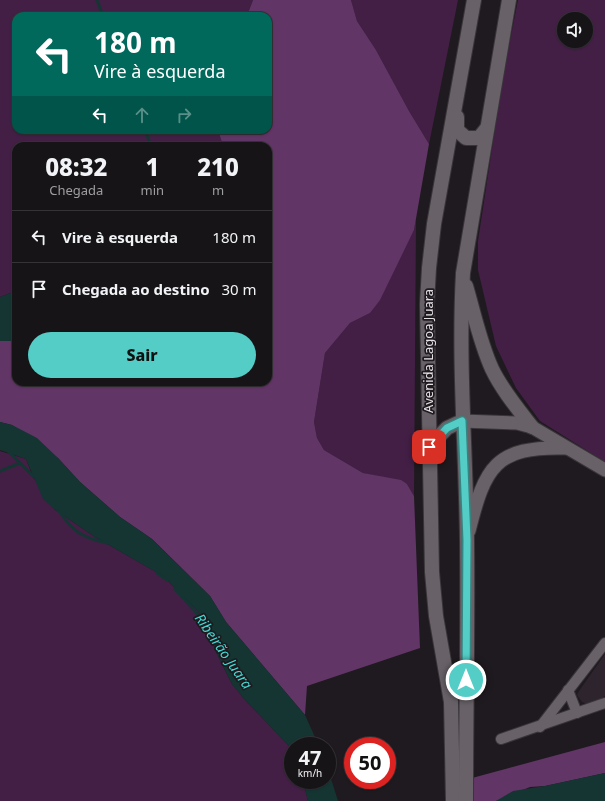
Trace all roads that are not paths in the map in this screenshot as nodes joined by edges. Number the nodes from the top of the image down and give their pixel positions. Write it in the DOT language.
graph roads {
  1 [pos="474,0"];
  2 [pos="509,0"];
  3 [pos="461,70"];
  4 [pos="487,128"];
  5 [pos="463,273"];
  6 [pos="462,421"];
  7 [pos="532,427"];
  8 [pos="429,447"];
  9 [pos="566,448"];
  10 [pos="605,470"];
  11 [pos="467,540"];
  12 [pos="605,642"];
  13 [pos="568,690"];
  14 [pos="605,703"];
  15 [pos="577,713"];
  16 [pos="540,727"];
  17 [pos="501,739"];
  18 [pos="460,795"];
  1 -- 3 [label="main road, Avenida Lagoa Juara"];
  2 -- 4 [label="main road, Avenida Lagoa Juara"];
  3 -- 4 [label="main road"];
  3 -- 8 [label="main road, Avenida Lagoa Juara"];
  4 -- 5 [label="main road, Avenida Lagoa Juara"];
  5 -- 6 [label="main road, Avenida Lagoa Juara"];
  5 -- 7 [label="main road"];
  6 -- 7 [label="street"];
  6 -- 8 [label="main road"];
  6 -- 11 [label="main road, Avenida Lagoa Juara"];
  7 -- 9 [label="street"];
  8 -- 18 [label="main road, Avenida Lagoa Juara"];
  9 -- 10 [label="street"];
  9 -- 11 [label="street"];
  11 -- 18 [label="main road, Avenida Lagoa Juara"];
  12 -- 13 [label="street"];
  13 -- 15 [label="street"];
  13 -- 16 [label="street"];
  14 -- 15 [label="street"];
  15 -- 16 [label="street"];
  16 -- 17 [label="street"];
}
